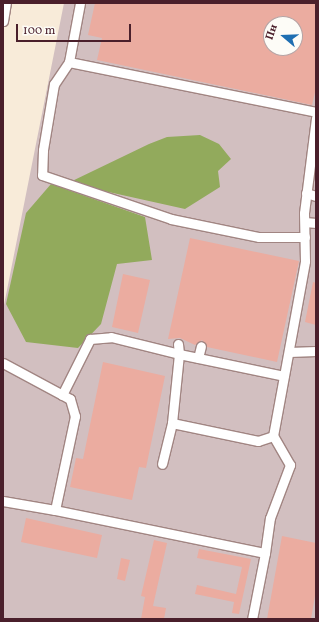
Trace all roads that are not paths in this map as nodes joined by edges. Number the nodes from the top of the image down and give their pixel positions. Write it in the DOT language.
graph roads {
  1 [pos="6,3"];
  2 [pos="80,3"];
  3 [pos="3,21"];
  4 [pos="69,62"];
  5 [pos="316,112"];
  6 [pos="316,118"];
  7 [pos="306,193"];
  8 [pos="316,196"];
  9 [pos="305,222"];
  10 [pos="316,223"];
  11 [pos="305,237"];
  12 [pos="201,346"];
  13 [pos="179,349"];
  14 [pos="316,351"];
  15 [pos="289,352"];
  16 [pos="198,358"];
  17 [pos="3,363"];
  18 [pos="284,376"];
  19 [pos="62,395"];
  20 [pos="172,423"];
  21 [pos="273,436"];
  22 [pos="162,464"];
  23 [pos="3,501"];
  24 [pos="56,510"];
  25 [pos="264,553"];
  26 [pos="252,619"];
  1 -- 3 [label="street"];
  2 -- 4 [label="street"];
  4 -- 5 [label="street"];
  4 -- 11 [label="street"];
  6 -- 7 [label="street"];
  7 -- 8 [label="street"];
  7 -- 9 [label="street"];
  9 -- 10 [label="street"];
  9 -- 11 [label="street"];
  11 -- 15 [label="street"];
  12 -- 16 [label="street"];
  13 -- 16 [label="street"];
  13 -- 19 [label="street"];
  13 -- 20 [label="street"];
  14 -- 15 [label="street"];
  15 -- 18 [label="street"];
  16 -- 18 [label="street"];
  17 -- 19 [label="street"];
  18 -- 21 [label="street"];
  19 -- 24 [label="street"];
  20 -- 21 [label="street"];
  20 -- 22 [label="street"];
  21 -- 25 [label="street"];
  23 -- 24 [label="street"];
  24 -- 25 [label="street"];
  25 -- 26 [label="street"];
}
